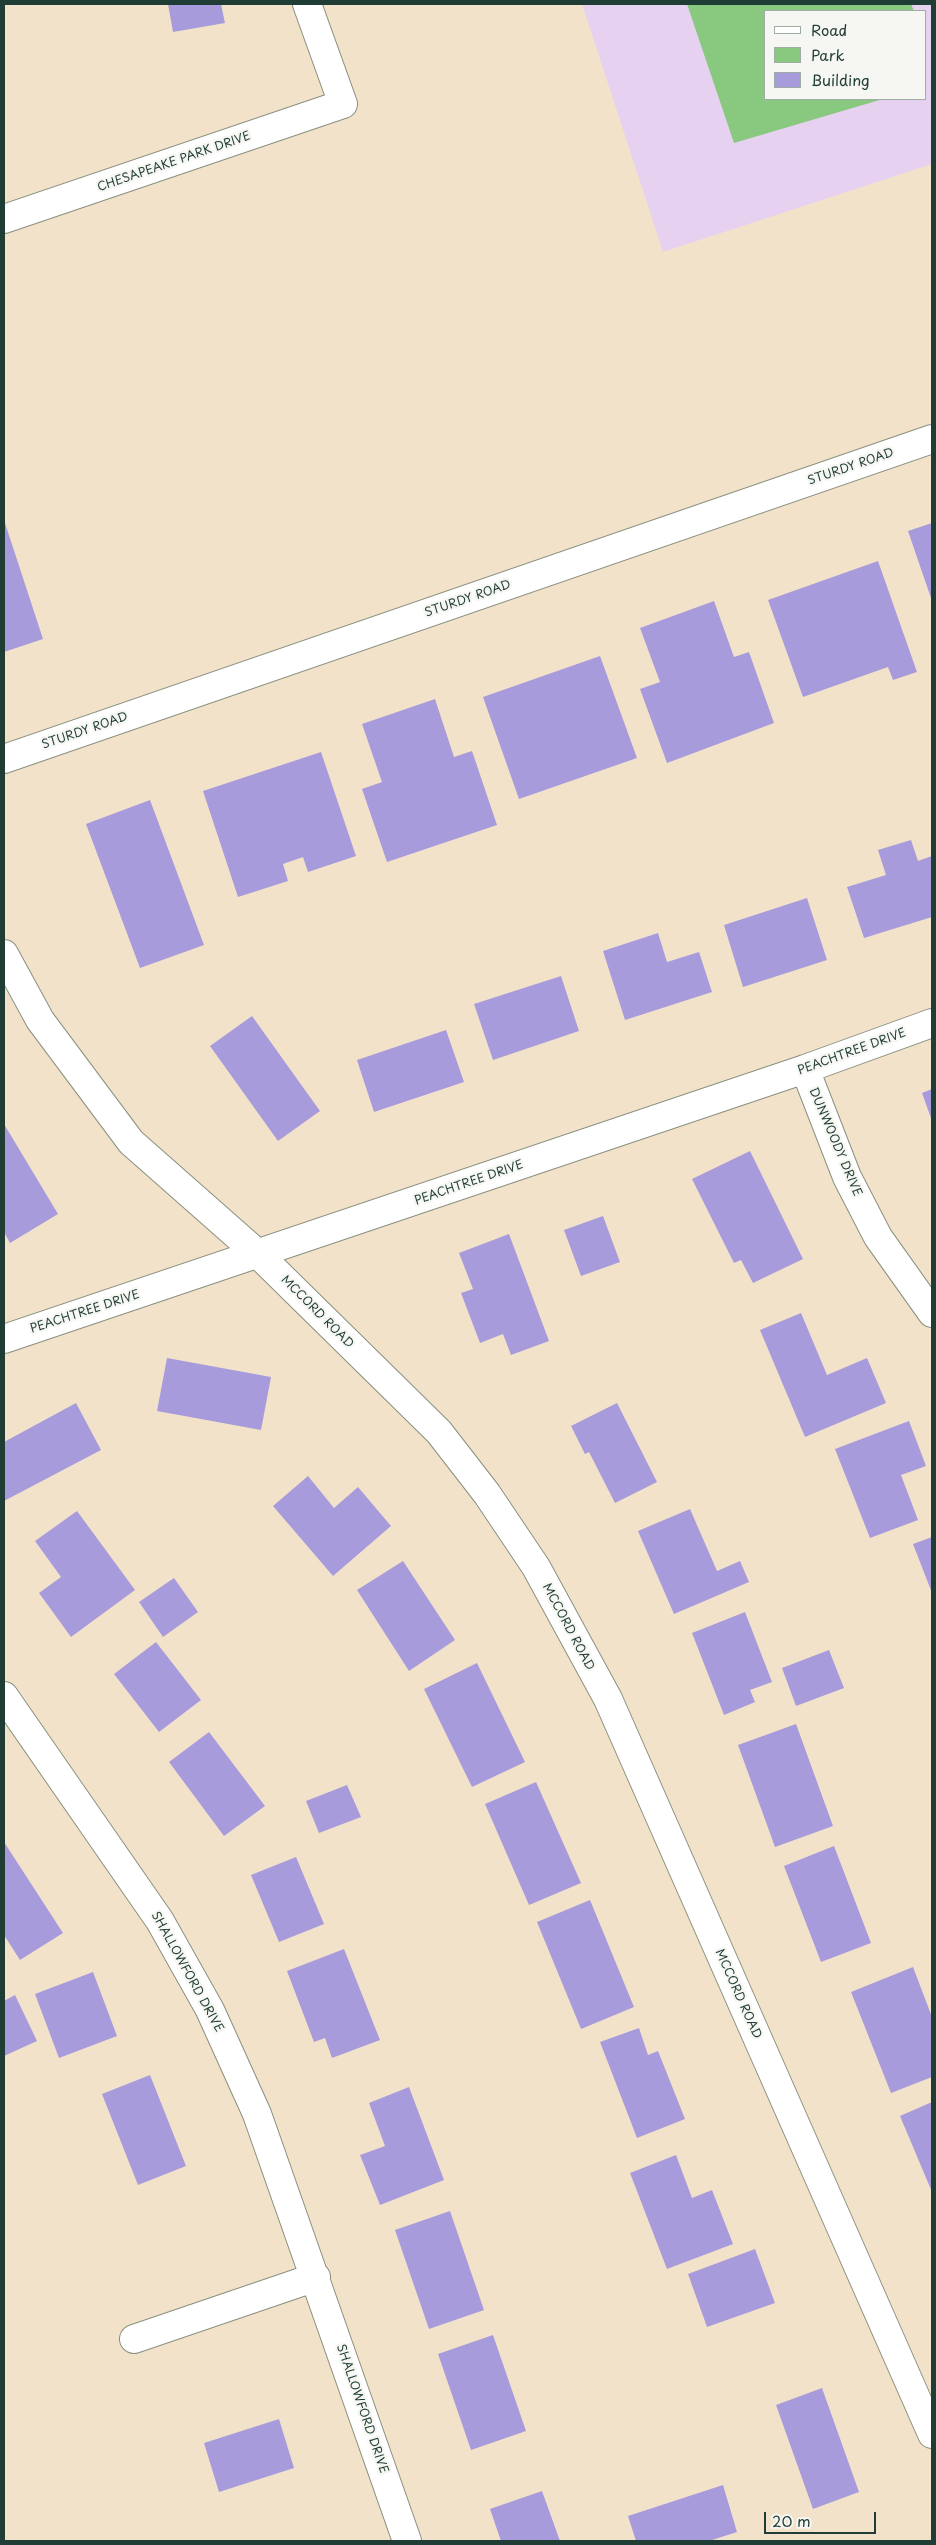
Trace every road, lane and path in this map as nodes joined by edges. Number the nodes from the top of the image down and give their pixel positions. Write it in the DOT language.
graph roads {
  1 [pos="307,4"];
  2 [pos="4,219"];
  3 [pos="932,439"];
  4 [pos="4,759"];
  5 [pos="4,954"];
  6 [pos="932,1023"];
  7 [pos="805,1069"];
  8 [pos="258,1254"];
  9 [pos="932,1313"];
  10 [pos="4,1339"];
  11 [pos="4,1696"];
  12 [pos="316,2277"];
  13 [pos="134,2339"];
  14 [pos="932,2434"];
  15 [pos="407,2541"];
  1 -- 2 [label="street, CHESAPEAKE PARK DRIVE"];
  3 -- 4 [label="street, STURDY ROAD"];
  5 -- 8 [label="street, MCCORD ROAD"];
  6 -- 7 [label="street, PEACHTREE DRIVE"];
  7 -- 8 [label="street, PEACHTREE DRIVE"];
  7 -- 9 [label="street, DUNWOODY DRIVE"];
  8 -- 10 [label="street, PEACHTREE DRIVE"];
  8 -- 14 [label="street, MCCORD ROAD"];
  11 -- 12 [label="street, SHALLOWFORD DRIVE"];
  12 -- 13 [label="street"];
  12 -- 15 [label="street, SHALLOWFORD DRIVE"];
}
